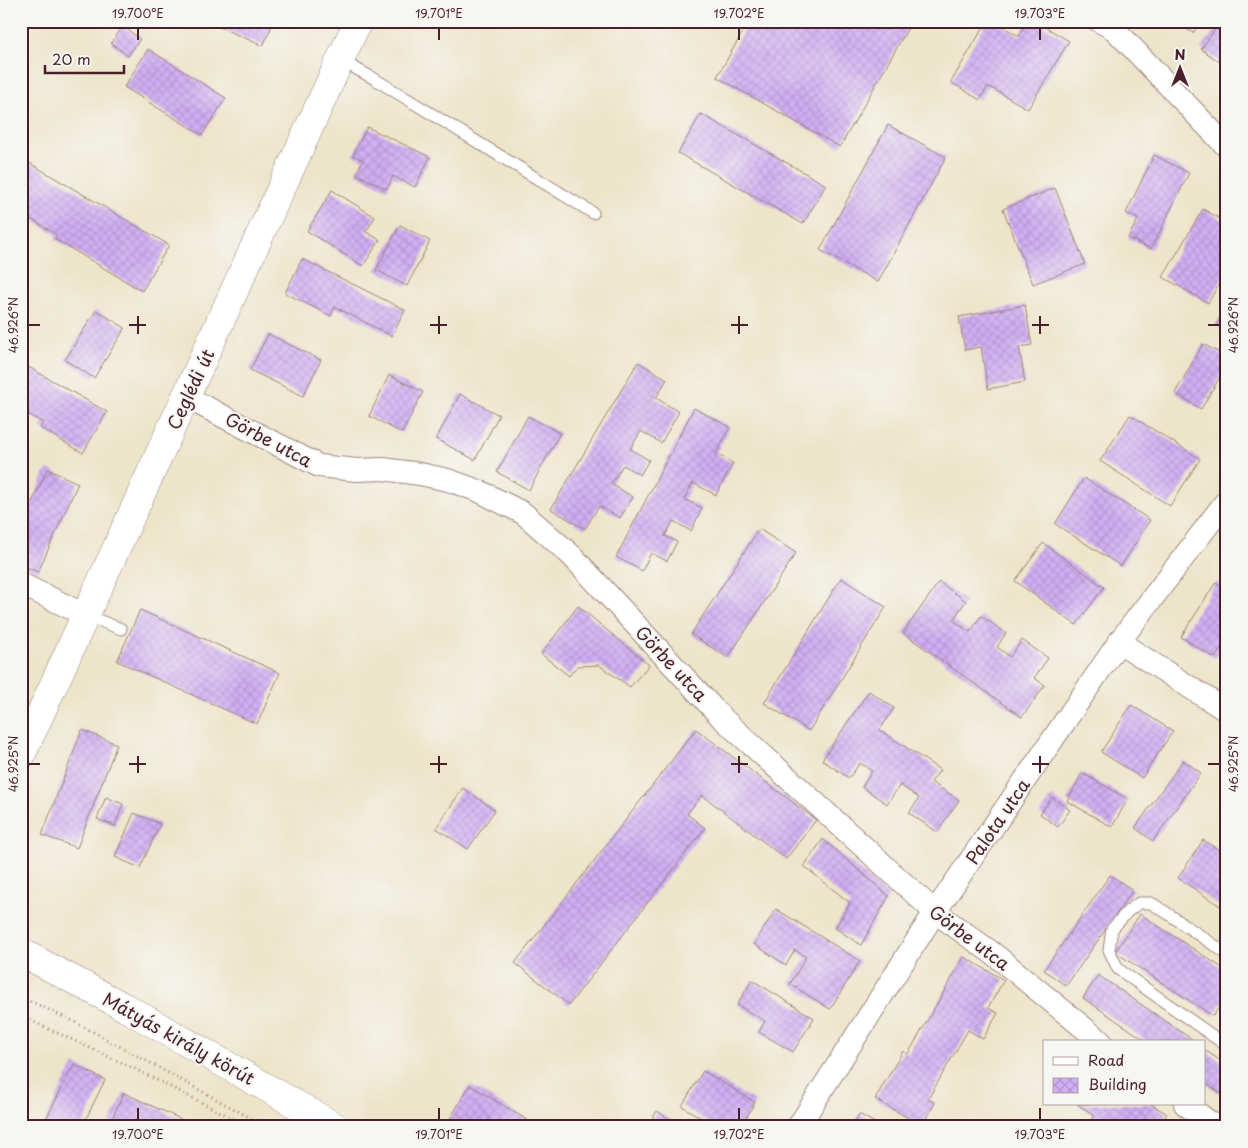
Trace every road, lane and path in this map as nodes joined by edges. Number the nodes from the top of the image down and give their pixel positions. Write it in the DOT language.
graph roads {
  1 [pos="358,21"];
  2 [pos="1099,21"];
  3 [pos="340,60"];
  4 [pos="1227,147"];
  5 [pos="593,213"];
  6 [pos="186,397"];
  7 [pos="1227,500"];
  8 [pos="21,584"];
  9 [pos="85,615"];
  10 [pos="120,629"];
  11 [pos="1119,642"];
  12 [pos="1227,711"];
  13 [pos="21,756"];
  14 [pos="935,912"];
  15 [pos="21,952"];
  16 [pos="1227,954"];
  17 [pos="21,997"];
  18 [pos="21,1016"];
  19 [pos="1099,1040"];
  20 [pos="1227,1046"];
  21 [pos="1188,1106"];
  22 [pos="250,1127"];
  23 [pos="267,1127"];
  24 [pos="336,1127"];
  25 [pos="798,1127"];
  26 [pos="1216,1127"];
  1 -- 3 [label="main road, Ceglédi út"];
  2 -- 4 [label="street"];
  3 -- 5 [label="lane"];
  3 -- 6 [label="main road, Ceglédi út"];
  6 -- 9 [label="main road, Ceglédi út"];
  6 -- 14 [label="street, Görbe utca"];
  7 -- 11 [label="street, Palota utca"];
  8 -- 9 [label="street"];
  9 -- 10 [label="lane"];
  9 -- 13 [label="main road, Ceglédi út"];
  11 -- 12 [label="street"];
  11 -- 14 [label="street, Palota utca"];
  14 -- 19 [label="street, Görbe utca"];
  14 -- 25 [label="street, Palota utca"];
  15 -- 24 [label="main road, Mátyás király körút"];
  16 -- 20 [label="lane"];
  17 -- 23 [label="path"];
  18 -- 22 [label="path"];
  21 -- 26 [label="street"];
}
